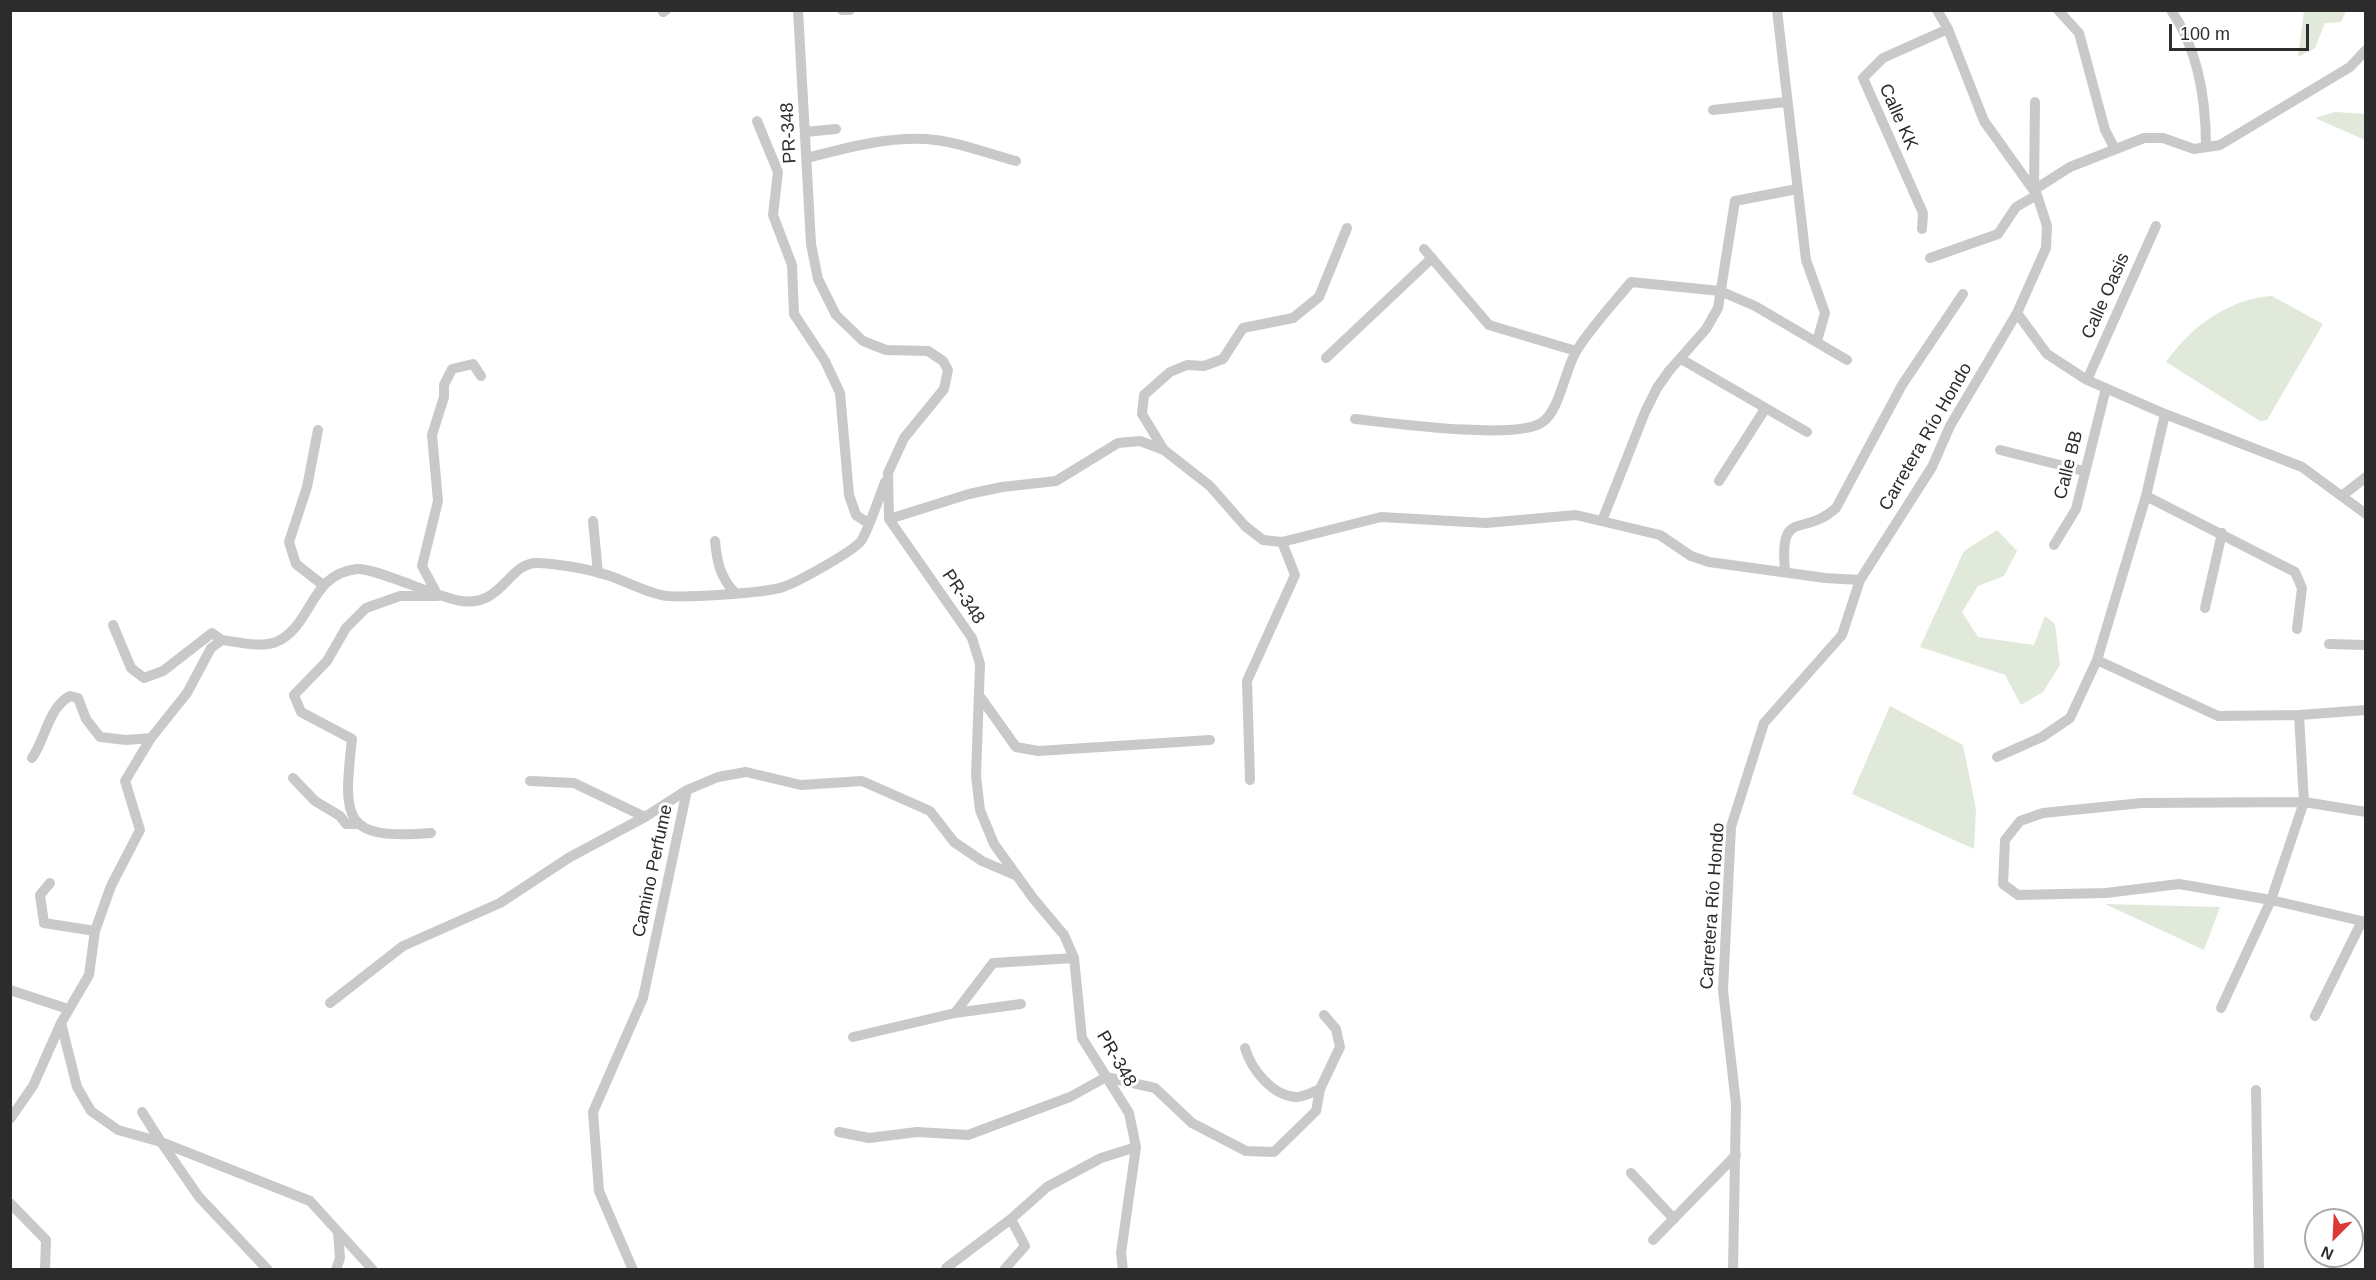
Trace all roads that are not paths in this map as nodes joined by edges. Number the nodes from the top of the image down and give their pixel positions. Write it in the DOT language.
graph roads {
  1 [pos="798,10"];
  2 [pos="842,10"];
  3 [pos="850,10"];
  4 [pos="1777,10"];
  5 [pos="1936,10"];
  6 [pos="2058,10"];
  7 [pos="2171,10"];
  8 [pos="1948,29"];
  9 [pos="2366,50"];
  10 [pos="1786,102"];
  11 [pos="2035,102"];
  12 [pos="1713,110"];
  13 [pos="757,122"];
  14 [pos="836,129"];
  15 [pos="805,132"];
  16 [pos="2205,147"];
  17 [pos="2115,149"];
  18 [pos="807,158"];
  19 [pos="1016,161"];
  20 [pos="1797,189"];
  21 [pos="2035,193"];
  22 [pos="2156,226"];
  23 [pos="1347,228"];
  24 [pos="1922,229"];
  25 [pos="1424,249"];
  26 [pos="1432,258"];
  27 [pos="1930,258"];
  28 [pos="1720,291"];
  29 [pos="1964,294"];
  30 [pos="2017,313"];
  31 [pos="1817,341"];
  32 [pos="1576,351"];
  33 [pos="1326,358"];
  34 [pos="1681,359"];
  35 [pos="1847,360"];
  36 [pos="481,376"];
  37 [pos="2087,380"];
  38 [pos="2106,388"];
  39 [pos="1765,409"];
  40 [pos="2165,414"];
  41 [pos="1355,419"];
  42 [pos="318,430"];
  43 [pos="1807,432"];
  44 [pos="1164,450"];
  45 [pos="2000,450"];
  46 [pos="2084,471"];
  47 [pos="888,473"];
  48 [pos="2366,477"];
  49 [pos="1719,481"];
  50 [pos="2343,495"];
  51 [pos="2146,496"];
  52 [pos="2366,514"];
  53 [pos="889,519"];
  54 [pos="593,521"];
  55 [pos="1602,521"];
  56 [pos="868,524"];
  57 [pos="2222,533"];
  58 [pos="715,541"];
  59 [pos="1282,542"];
  60 [pos="2054,545"];
  61 [pos="1785,571"];
  62 [pos="598,573"];
  63 [pos="1860,580"];
  64 [pos="323,585"];
  65 [pos="735,593"];
  66 [pos="438,596"];
  67 [pos="2205,608"];
  68 [pos="113,625"];
  69 [pos="2297,630"];
  70 [pos="222,640"];
  71 [pos="2329,645"];
  72 [pos="2366,645"];
  73 [pos="2097,660"];
  74 [pos="981,698"];
  75 [pos="2366,710"];
  76 [pos="2299,715"];
  77 [pos="151,738"];
  78 [pos="1210,740"];
  79 [pos="1996,757"];
  80 [pos="32,758"];
  81 [pos="293,778"];
  82 [pos="1250,780"];
  83 [pos="536,784"];
  84 [pos="687,790"];
  85 [pos="2304,802"];
  86 [pos="2366,812"];
  87 [pos="645,818"];
  88 [pos="357,824"];
  89 [pos="431,833"];
  90 [pos="1017,876"];
  91 [pos="50,883"];
  92 [pos="2271,900"];
  93 [pos="2364,921"];
  94 [pos="95,931"];
  95 [pos="1074,958"];
  96 [pos="10,990"];
  97 [pos="330,1003"];
  98 [pos="1021,1004"];
  99 [pos="2221,1008"];
  100 [pos="68,1009"];
  101 [pos="955,1013"];
  102 [pos="1324,1015"];
  103 [pos="2315,1016"];
  104 [pos="61,1023"];
  105 [pos="853,1036"];
  106 [pos="1245,1048"];
  107 [pos="1106,1077"];
  108 [pos="1320,1089"];
  109 [pos="2256,1090"];
  110 [pos="142,1112"];
  111 [pos="10,1119"];
  112 [pos="839,1132"];
  113 [pos="161,1142"];
  114 [pos="1136,1147"];
  115 [pos="1736,1155"];
  116 [pos="1631,1173"];
  117 [pos="10,1203"];
  118 [pos="1011,1219"];
  119 [pos="1674,1219"];
  120 [pos="338,1232"];
  121 [pos="1653,1240"];
  122 [pos="946,1268"];
  123 [pos="45,1269"];
  124 [pos="268,1269"];
  125 [pos="336,1269"];
  126 [pos="373,1269"];
  127 [pos="633,1269"];
  128 [pos="1004,1269"];
  129 [pos="1123,1269"];
  130 [pos="1733,1269"];
  131 [pos="2259,1269"];
  1 -- 15 [label="street, PR-348 / PR-348"];
  2 -- 3 [label="street"];
  4 -- 10 [label="street"];
  5 -- 8 [label="street, Carretera Río Hondo"];
  6 -- 17 [label="street"];
  7 -- 16 [label="street"];
  8 -- 21 [label="street, Carretera Río Hondo"];
  8 -- 24 [label="street, Calle KK"];
  9 -- 16 [label="street"];
  10 -- 12 [label="street"];
  10 -- 20 [label="street"];
  11 -- 21 [label="street"];
  13 -- 56 [label="street"];
  14 -- 15 [label="street"];
  15 -- 18 [label="street, PR-348 / PR-348"];
  16 -- 17 [label="street"];
  17 -- 21 [label="street"];
  18 -- 19 [label="street"];
  18 -- 47 [label="street, PR-348 / PR-348"];
  20 -- 28 [label="street"];
  20 -- 31 [label="street"];
  21 -- 27 [label="street"];
  21 -- 30 [label="street, Carretera Río Hondo"];
  22 -- 37 [label="street, Calle Oasis"];
  23 -- 44 [label="street"];
  25 -- 26 [label="street"];
  26 -- 32 [label="street"];
  26 -- 33 [label="street"];
  28 -- 31 [label="street"];
  28 -- 32 [label="street"];
  28 -- 34 [label="street"];
  29 -- 61 [label="street"];
  30 -- 37 [label="street"];
  30 -- 63 [label="street, Carretera Río Hondo"];
  31 -- 35 [label="street"];
  32 -- 41 [label="street"];
  34 -- 39 [label="street"];
  34 -- 55 [label="street"];
  36 -- 66 [label="street"];
  37 -- 38 [label="street"];
  38 -- 40 [label="street"];
  38 -- 46 [label="street, Calle BB"];
  39 -- 43 [label="street"];
  39 -- 49 [label="street"];
  40 -- 50 [label="street"];
  40 -- 51 [label="street"];
  42 -- 64 [label="street"];
  44 -- 53 [label="street"];
  44 -- 59 [label="street"];
  45 -- 46 [label="street"];
  46 -- 60 [label="street, Calle BB"];
  47 -- 53 [label="street, PR-348 / PR-348"];
  47 -- 56 [label="street"];
  48 -- 50 [label="street"];
  50 -- 52 [label="street"];
  51 -- 57 [label="street"];
  51 -- 73 [label="street"];
  53 -- 74 [label="street, PR-348 / PR-348"];
  54 -- 62 [label="street"];
  55 -- 59 [label="street"];
  55 -- 61 [label="street"];
  56 -- 65 [label="street"];
  57 -- 67 [label="street"];
  57 -- 69 [label="street"];
  58 -- 65 [label="street"];
  59 -- 82 [label="street"];
  61 -- 63 [label="street"];
  62 -- 65 [label="street"];
  62 -- 66 [label="street"];
  63 -- 115 [label="street, Carretera Río Hondo"];
  64 -- 66 [label="street"];
  64 -- 70 [label="street"];
  66 -- 88 [label="street"];
  68 -- 70 [label="street"];
  70 -- 77 [label="street"];
  71 -- 72 [label="street"];
  73 -- 76 [label="street"];
  73 -- 79 [label="street"];
  74 -- 78 [label="street"];
  74 -- 90 [label="street, PR-348 / PR-348"];
  75 -- 76 [label="street"];
  76 -- 85 [label="street"];
  77 -- 80 [label="street"];
  77 -- 94 [label="street"];
  81 -- 88 [label="street"];
  83 -- 87 [label="street"];
  84 -- 87 [label="street"];
  84 -- 90 [label="street, Camino Perfume"];
  84 -- 127 [label="street, Camino Perfume"];
  85 -- 86 [label="street"];
  85 -- 92 [label="street"];
  85 -- 92 [label="street"];
  87 -- 97 [label="street"];
  88 -- 89 [label="street"];
  90 -- 95 [label="street, PR-348 / PR-348"];
  91 -- 94 [label="street"];
  92 -- 93 [label="street"];
  92 -- 99 [label="street"];
  93 -- 103 [label="street"];
  94 -- 100 [label="street"];
  95 -- 101 [label="street"];
  95 -- 107 [label="street, PR-348 / PR-348"];
  96 -- 100 [label="street"];
  98 -- 101 [label="street"];
  100 -- 104 [label="street"];
  101 -- 105 [label="street"];
  102 -- 108 [label="street"];
  104 -- 111 [label="street"];
  104 -- 113 [label="street"];
  106 -- 108 [label="street"];
  107 -- 108 [label="street"];
  107 -- 112 [label="street"];
  107 -- 114 [label="street, PR-348 / PR-348"];
  109 -- 131 [label="street"];
  110 -- 113 [label="street"];
  113 -- 120 [label="street"];
  113 -- 124 [label="street"];
  114 -- 118 [label="street"];
  114 -- 129 [label="street, PR-348 / PR-348"];
  115 -- 119 [label="street"];
  115 -- 130 [label="street, Carretera Río Hondo"];
  116 -- 119 [label="street"];
  117 -- 123 [label="street"];
  118 -- 122 [label="street"];
  118 -- 128 [label="street"];
  119 -- 121 [label="street"];
  120 -- 125 [label="street"];
  120 -- 126 [label="street"];
}
